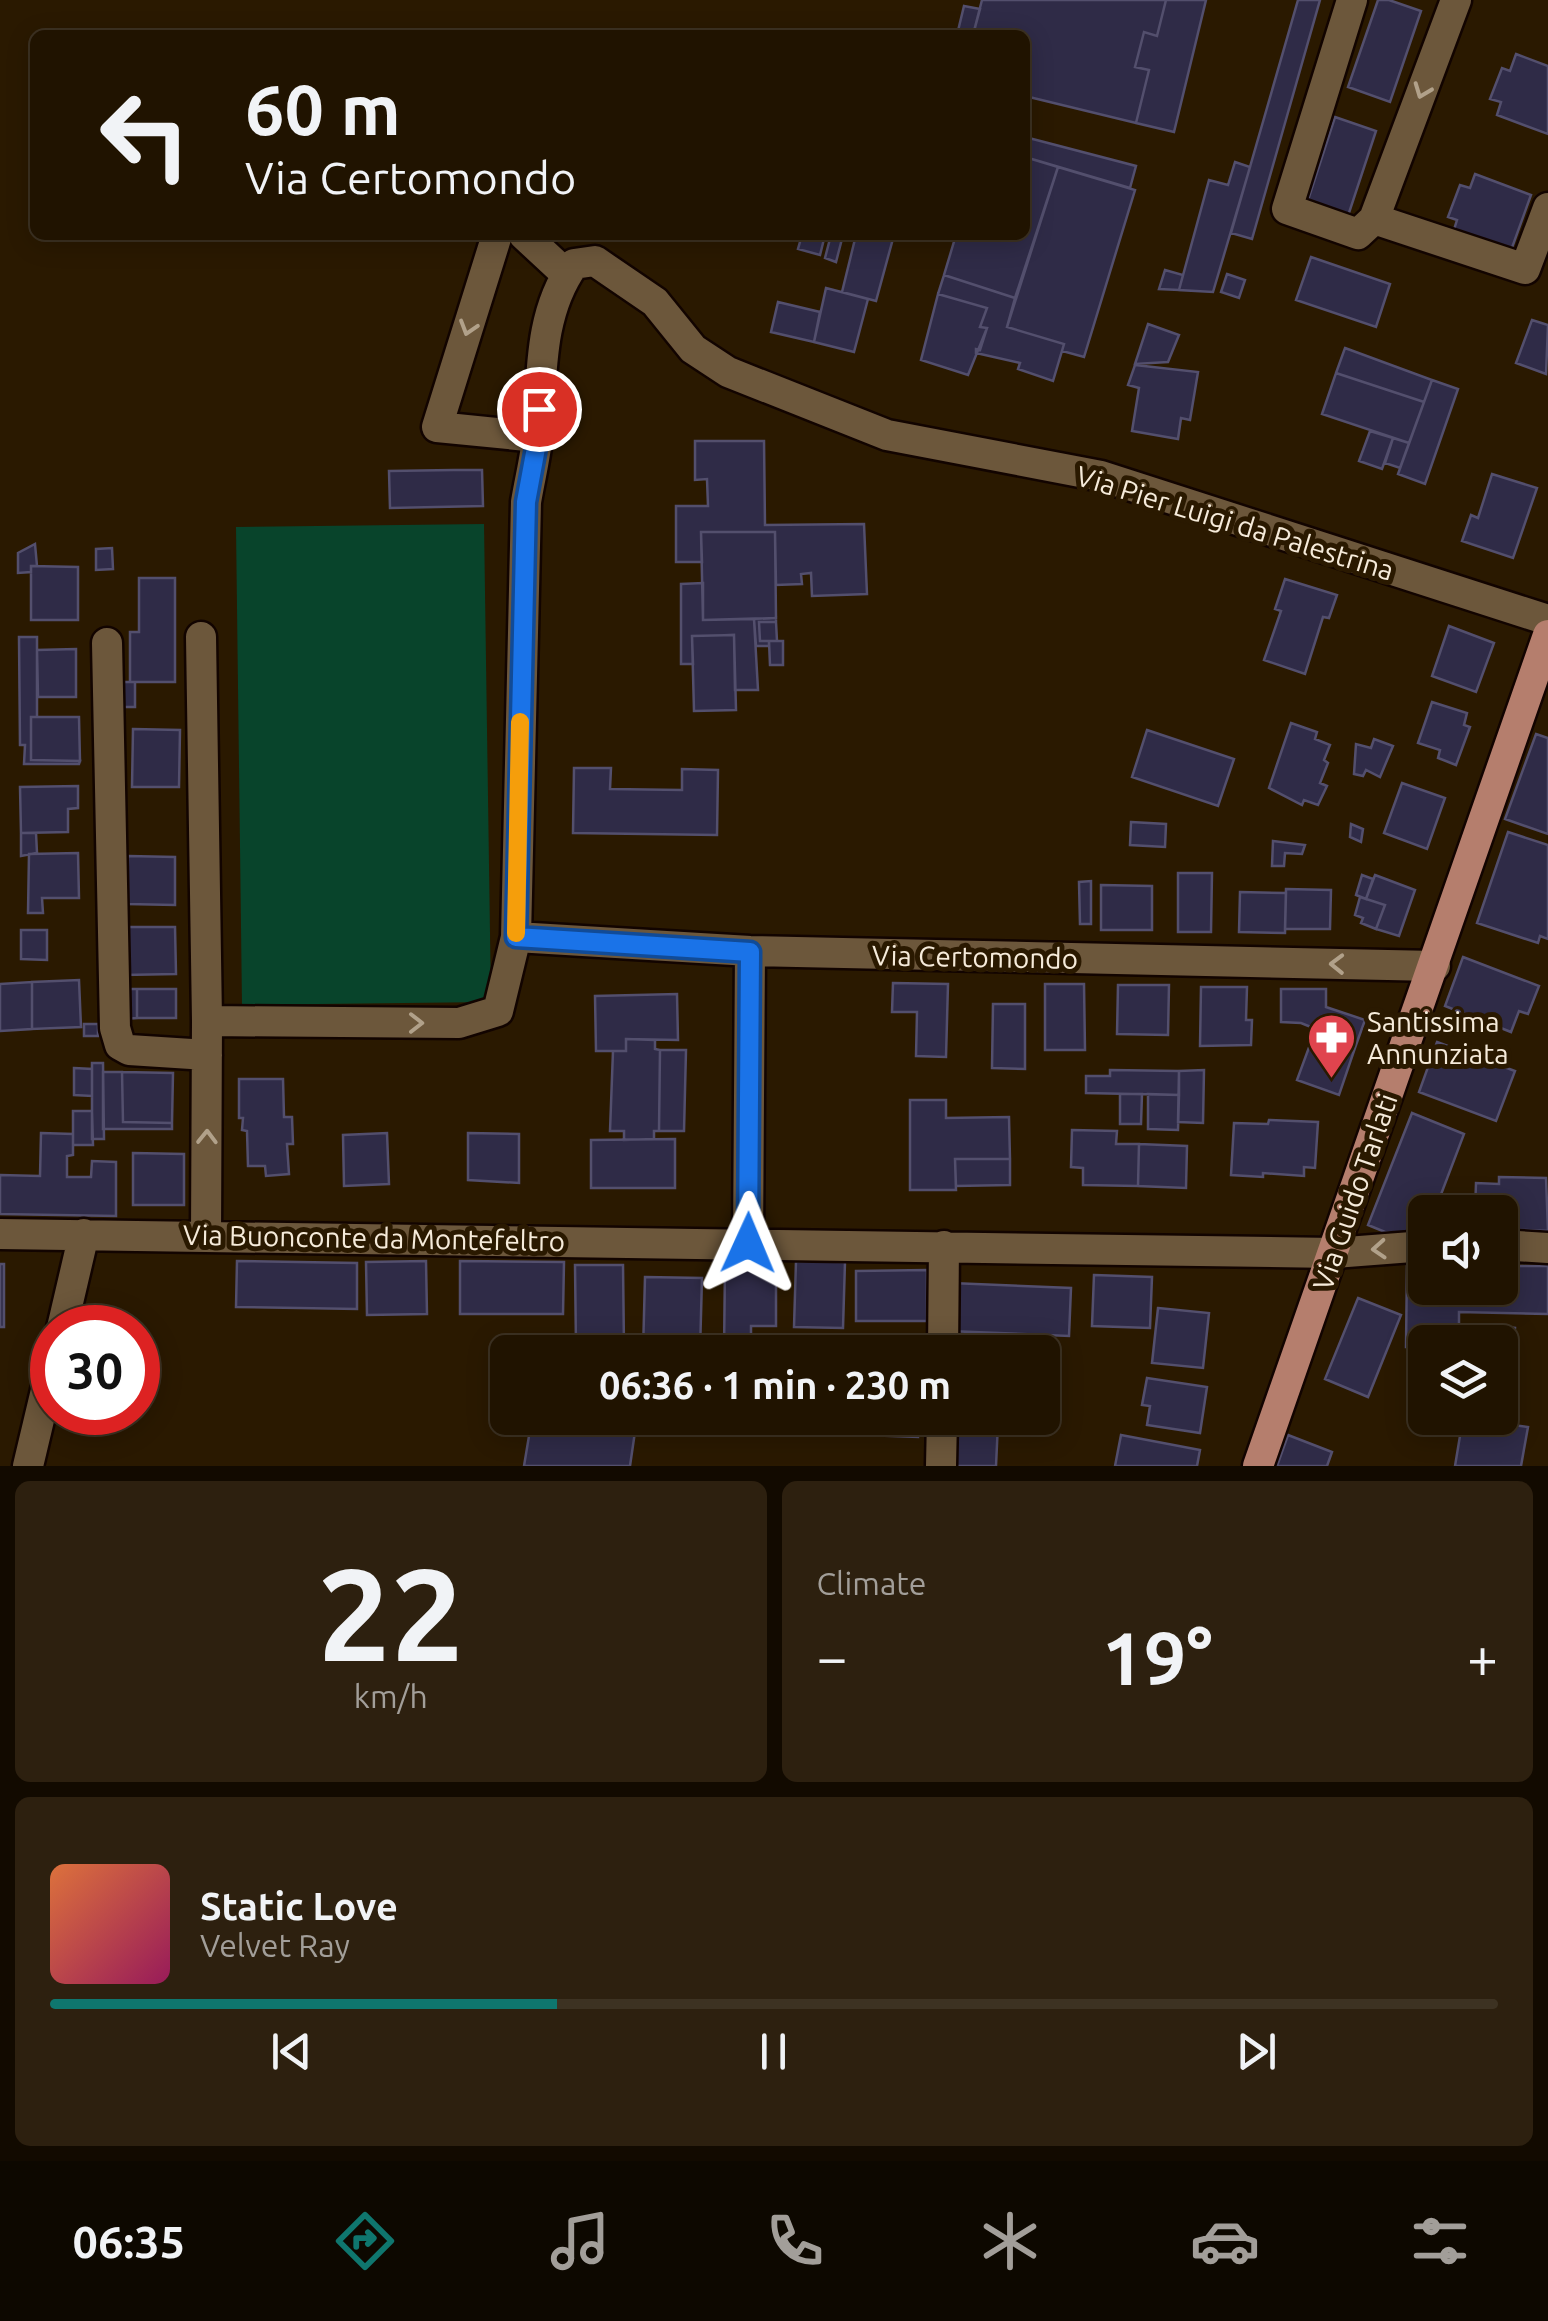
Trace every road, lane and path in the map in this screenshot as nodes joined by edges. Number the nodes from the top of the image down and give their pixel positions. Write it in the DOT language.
graph roads {
  1 [pos="1352,0"];
  2 [pos="1456,0"];
  3 [pos="1548,208"];
  4 [pos="1374,219"];
  5 [pos="495,240"];
  6 [pos="529,240"];
  7 [pos="566,274"];
  8 [pos="538,437"];
  9 [pos="1548,620"];
  10 [pos="1548,635"];
  11 [pos="201,637"];
  12 [pos="107,643"];
  13 [pos="516,937"];
  14 [pos="750,952"];
  15 [pos="1435,966"];
  16 [pos="208,1021"];
  17 [pos="207,1056"];
  18 [pos="0,1234"];
  19 [pos="84,1234"];
  20 [pos="206,1234"];
  21 [pos="748,1243"];
  22 [pos="944,1246"];
  23 [pos="1518,1246"];
  24 [pos="1408,1247"];
  25 [pos="1548,1248"];
  26 [pos="1334,1253"];
  27 [pos="67,1305"];
  28 [pos="943,1335"];
  29 [pos="35,1435"];
  30 [pos="942,1435"];
  31 [pos="28,1466"];
  32 [pos="942,1466"];
  33 [pos="1258,1466"];
  1 -- 4 [label="street"];
  2 -- 4 [label="street, one-way"];
  3 -- 4 [label="street"];
  5 -- 8 [label="street, one-way"];
  6 -- 7 [label="street"];
  7 -- 8 [label="street"];
  7 -- 9 [label="street, Via Pier Luigi da Palestrina"];
  8 -- 13 [label="street"];
  10 -- 15 [label="main road, Via Guido Tarlati"];
  11 -- 16 [label="street"];
  12 -- 17 [label="street"];
  13 -- 14 [label="street, Via Certomondo"];
  16 -- 13 [label="street, one-way"];
  15 -- 14 [label="street, Via Certomondo, one-way"];
  14 -- 21 [label="street"];
  15 -- 26 [label="main road, Via Guido Tarlati"];
  16 -- 17 [label="street"];
  20 -- 17 [label="street, one-way"];
  18 -- 19 [label="street, Via Buonconte da Montefeltro"];
  19 -- 20 [label="street, Via Buonconte da Montefeltro"];
  19 -- 27 [label="street"];
  20 -- 21 [label="street, Via Buonconte da Montefeltro"];
  21 -- 22 [label="street, Via Buonconte da Montefeltro"];
  22 -- 26 [label="street, Via Buonconte da Montefeltro"];
  22 -- 28 [label="street"];
  23 -- 25 [label="street"];
  24 -- 26 [label="street, Via Buonconte da Montefeltro, one-way"];
  26 -- 33 [label="main road, Via Guido Tarlati"];
  29 -- 31 [label="street"];
  30 -- 32 [label="street"];
}
